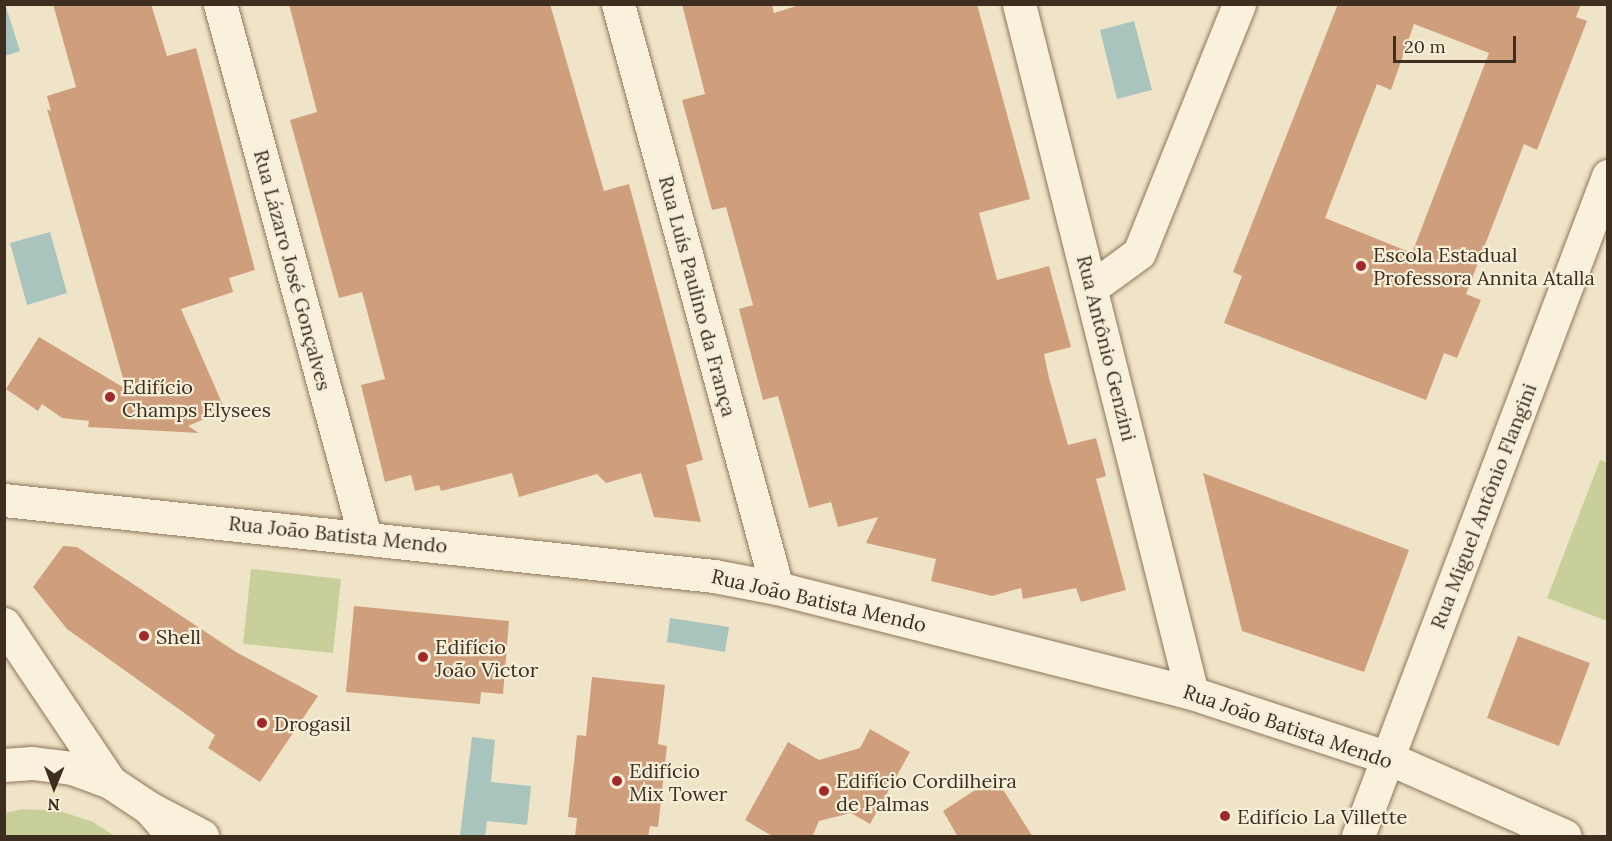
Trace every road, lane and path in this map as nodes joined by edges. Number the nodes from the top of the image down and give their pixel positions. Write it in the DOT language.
graph roads {
  1 [pos="220,4"];
  2 [pos="618,4"];
  3 [pos="1019,4"];
  4 [pos="1239,4"];
  5 [pos="1608,176"];
  6 [pos="1091,288"];
  7 [pos="4,500"];
  8 [pos="365,537"];
  9 [pos="777,588"];
  10 [pos="4,624"];
  11 [pos="1192,693"];
  12 [pos="1388,758"];
  13 [pos="4,765"];
  14 [pos="110,782"];
  15 [pos="149,808"];
  16 [pos="173,837"];
  17 [pos="202,837"];
  18 [pos="1358,837"];
  19 [pos="1565,837"];
  1 -- 8 [label="street, Rua Lázaro José Gonçalves"];
  2 -- 9 [label="street, Rua Luís Paulino da França"];
  3 -- 6 [label="street, Rua Antônio Genzini"];
  4 -- 6 [label="street"];
  5 -- 12 [label="street, Rua Miguel Antônio Flangini"];
  6 -- 11 [label="street, Rua Antônio Genzini"];
  7 -- 8 [label="street, Rua João Batista Mendo"];
  8 -- 9 [label="street, Rua João Batista Mendo"];
  9 -- 11 [label="street, Rua João Batista Mendo"];
  10 -- 14 [label="street"];
  11 -- 12 [label="street, Rua João Batista Mendo"];
  12 -- 18 [label="street, Rua Miguel Antônio Flangini"];
  12 -- 19 [label="street, Rua João Batista Mendo"];
  13 -- 14 [label="street"];
  14 -- 15 [label="street"];
  15 -- 16 [label="street"];
  15 -- 17 [label="street"];
}
